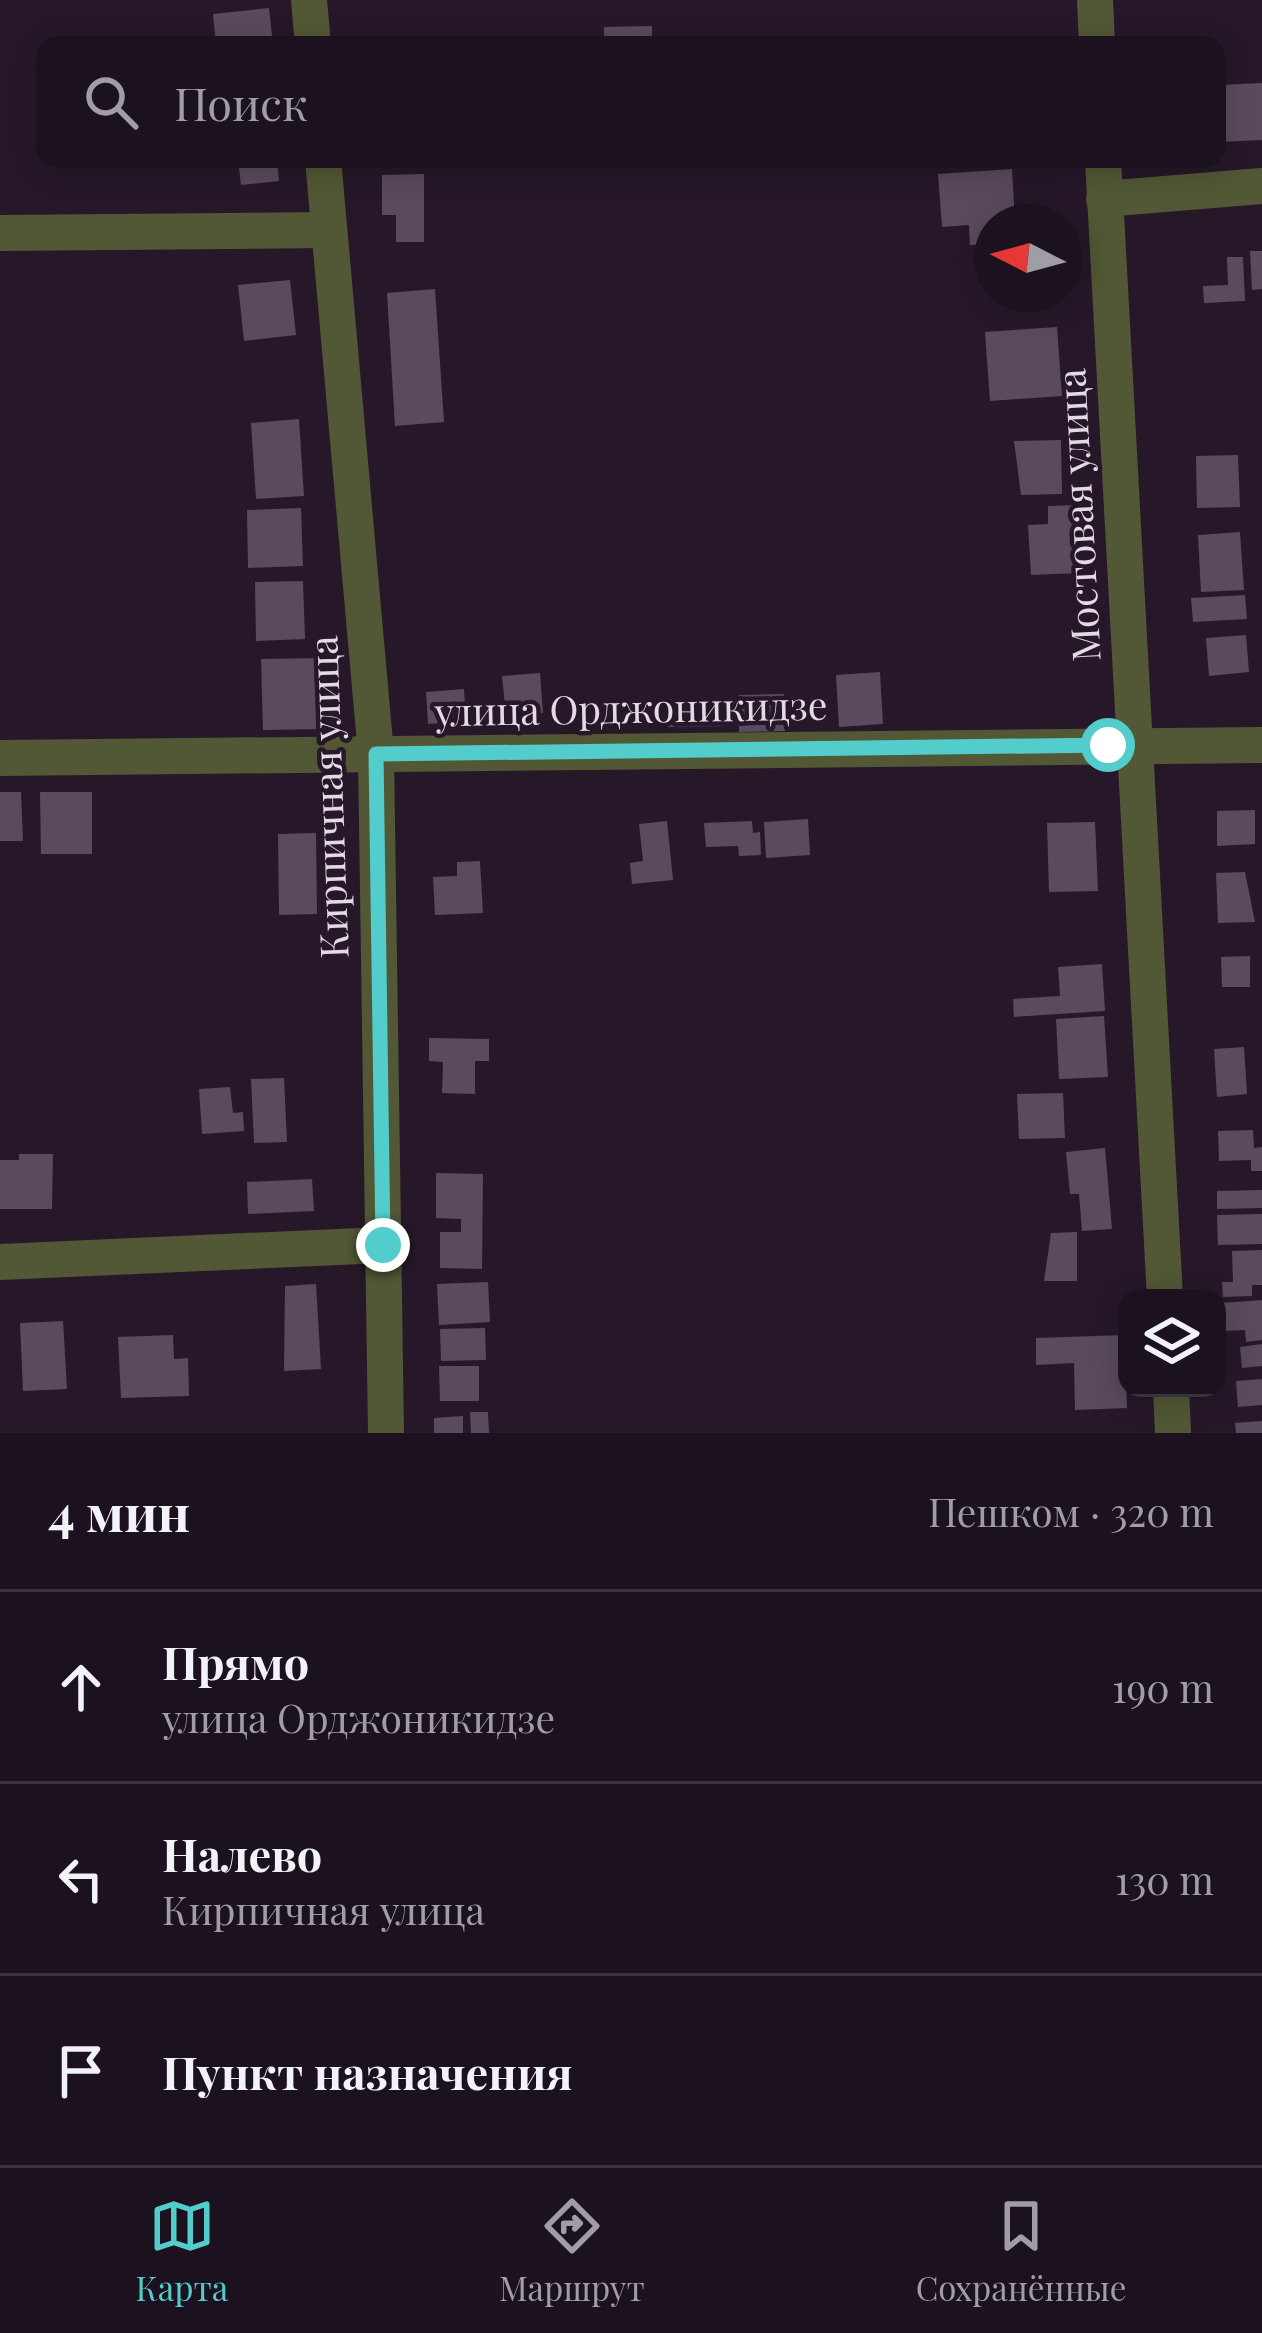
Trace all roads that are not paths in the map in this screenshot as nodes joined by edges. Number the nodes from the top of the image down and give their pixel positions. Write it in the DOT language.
graph roads {
  1 [pos="309,0"];
  2 [pos="1095,0"];
  3 [pos="312,36"];
  4 [pos="1097,36"];
  5 [pos="324,168"];
  6 [pos="1103,168"];
  7 [pos="1262,187"];
  8 [pos="1105,199"];
  9 [pos="329,230"];
  10 [pos="0,233"];
  11 [pos="1132,745"];
  12 [pos="1262,745"];
  13 [pos="376,754"];
  14 [pos="0,758"];
  15 [pos="383,1245"];
  16 [pos="0,1262"];
  17 [pos="1164,1289"];
  18 [pos="1171,1397"];
  19 [pos="386,1433"];
  20 [pos="1173,1433"];
  1 -- 3 [label="street"];
  2 -- 4 [label="street"];
  5 -- 9 [label="street, Кирпичная улица"];
  6 -- 8 [label="street, Мостовая улица"];
  7 -- 8 [label="street"];
  8 -- 11 [label="street, Мостовая улица"];
  9 -- 10 [label="street"];
  9 -- 13 [label="street, Кирпичная улица"];
  11 -- 12 [label="street, улица Орджоникидзе"];
  11 -- 13 [label="street, улица Орджоникидзе"];
  11 -- 17 [label="street, Мостовая улица"];
  13 -- 14 [label="street, улица Орджоникидзе"];
  13 -- 15 [label="street, Кирпичная улица"];
  15 -- 16 [label="street"];
  15 -- 19 [label="street, Кирпичная улица"];
  18 -- 20 [label="street"];
}
